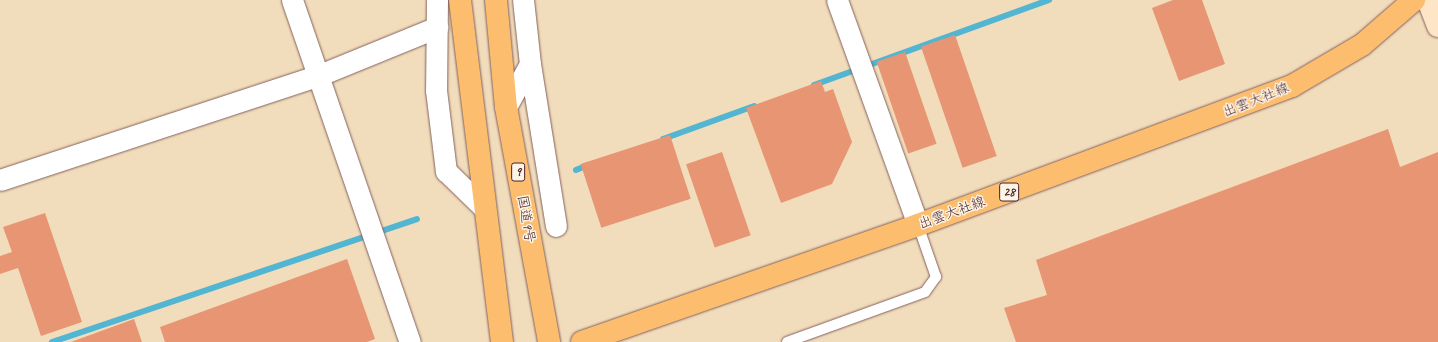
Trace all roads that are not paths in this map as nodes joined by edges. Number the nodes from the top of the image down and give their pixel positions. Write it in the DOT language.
graph roads {
  1 [pos="292,0"];
  2 [pos="437,0"];
  3 [pos="460,0"];
  4 [pos="496,0"];
  5 [pos="522,0"];
  6 [pos="837,0"];
  7 [pos="1414,0"];
  8 [pos="1428,0"];
  9 [pos="1438,26"];
  10 [pos="437,27"];
  11 [pos="530,64"];
  12 [pos="317,76"];
  13 [pos="506,107"];
  14 [pos="0,180"];
  15 [pos="484,208"];
  16 [pos="918,225"];
  17 [pos="556,226"];
  18 [pos="410,342"];
  19 [pos="502,342"];
  20 [pos="549,342"];
  21 [pos="582,342"];
  22 [pos="787,342"];
  1 -- 12 [label="street"];
  2 -- 10 [label="street"];
  3 -- 15 [label="main road"];
  4 -- 13 [label="main road, 国道9号 / 9"];
  5 -- 11 [label="street"];
  6 -- 16 [label="street"];
  7 -- 16 [label="main road, 出雲大社線 / 28"];
  8 -- 9 [label="street"];
  10 -- 12 [label="street"];
  10 -- 15 [label="street"];
  11 -- 13 [label="street"];
  11 -- 17 [label="street"];
  12 -- 14 [label="street"];
  12 -- 18 [label="street"];
  13 -- 20 [label="main road, 国道9号 / 9"];
  15 -- 19 [label="main road"];
  16 -- 21 [label="main road, 出雲大社線 / 28"];
  16 -- 22 [label="lane"];
}
